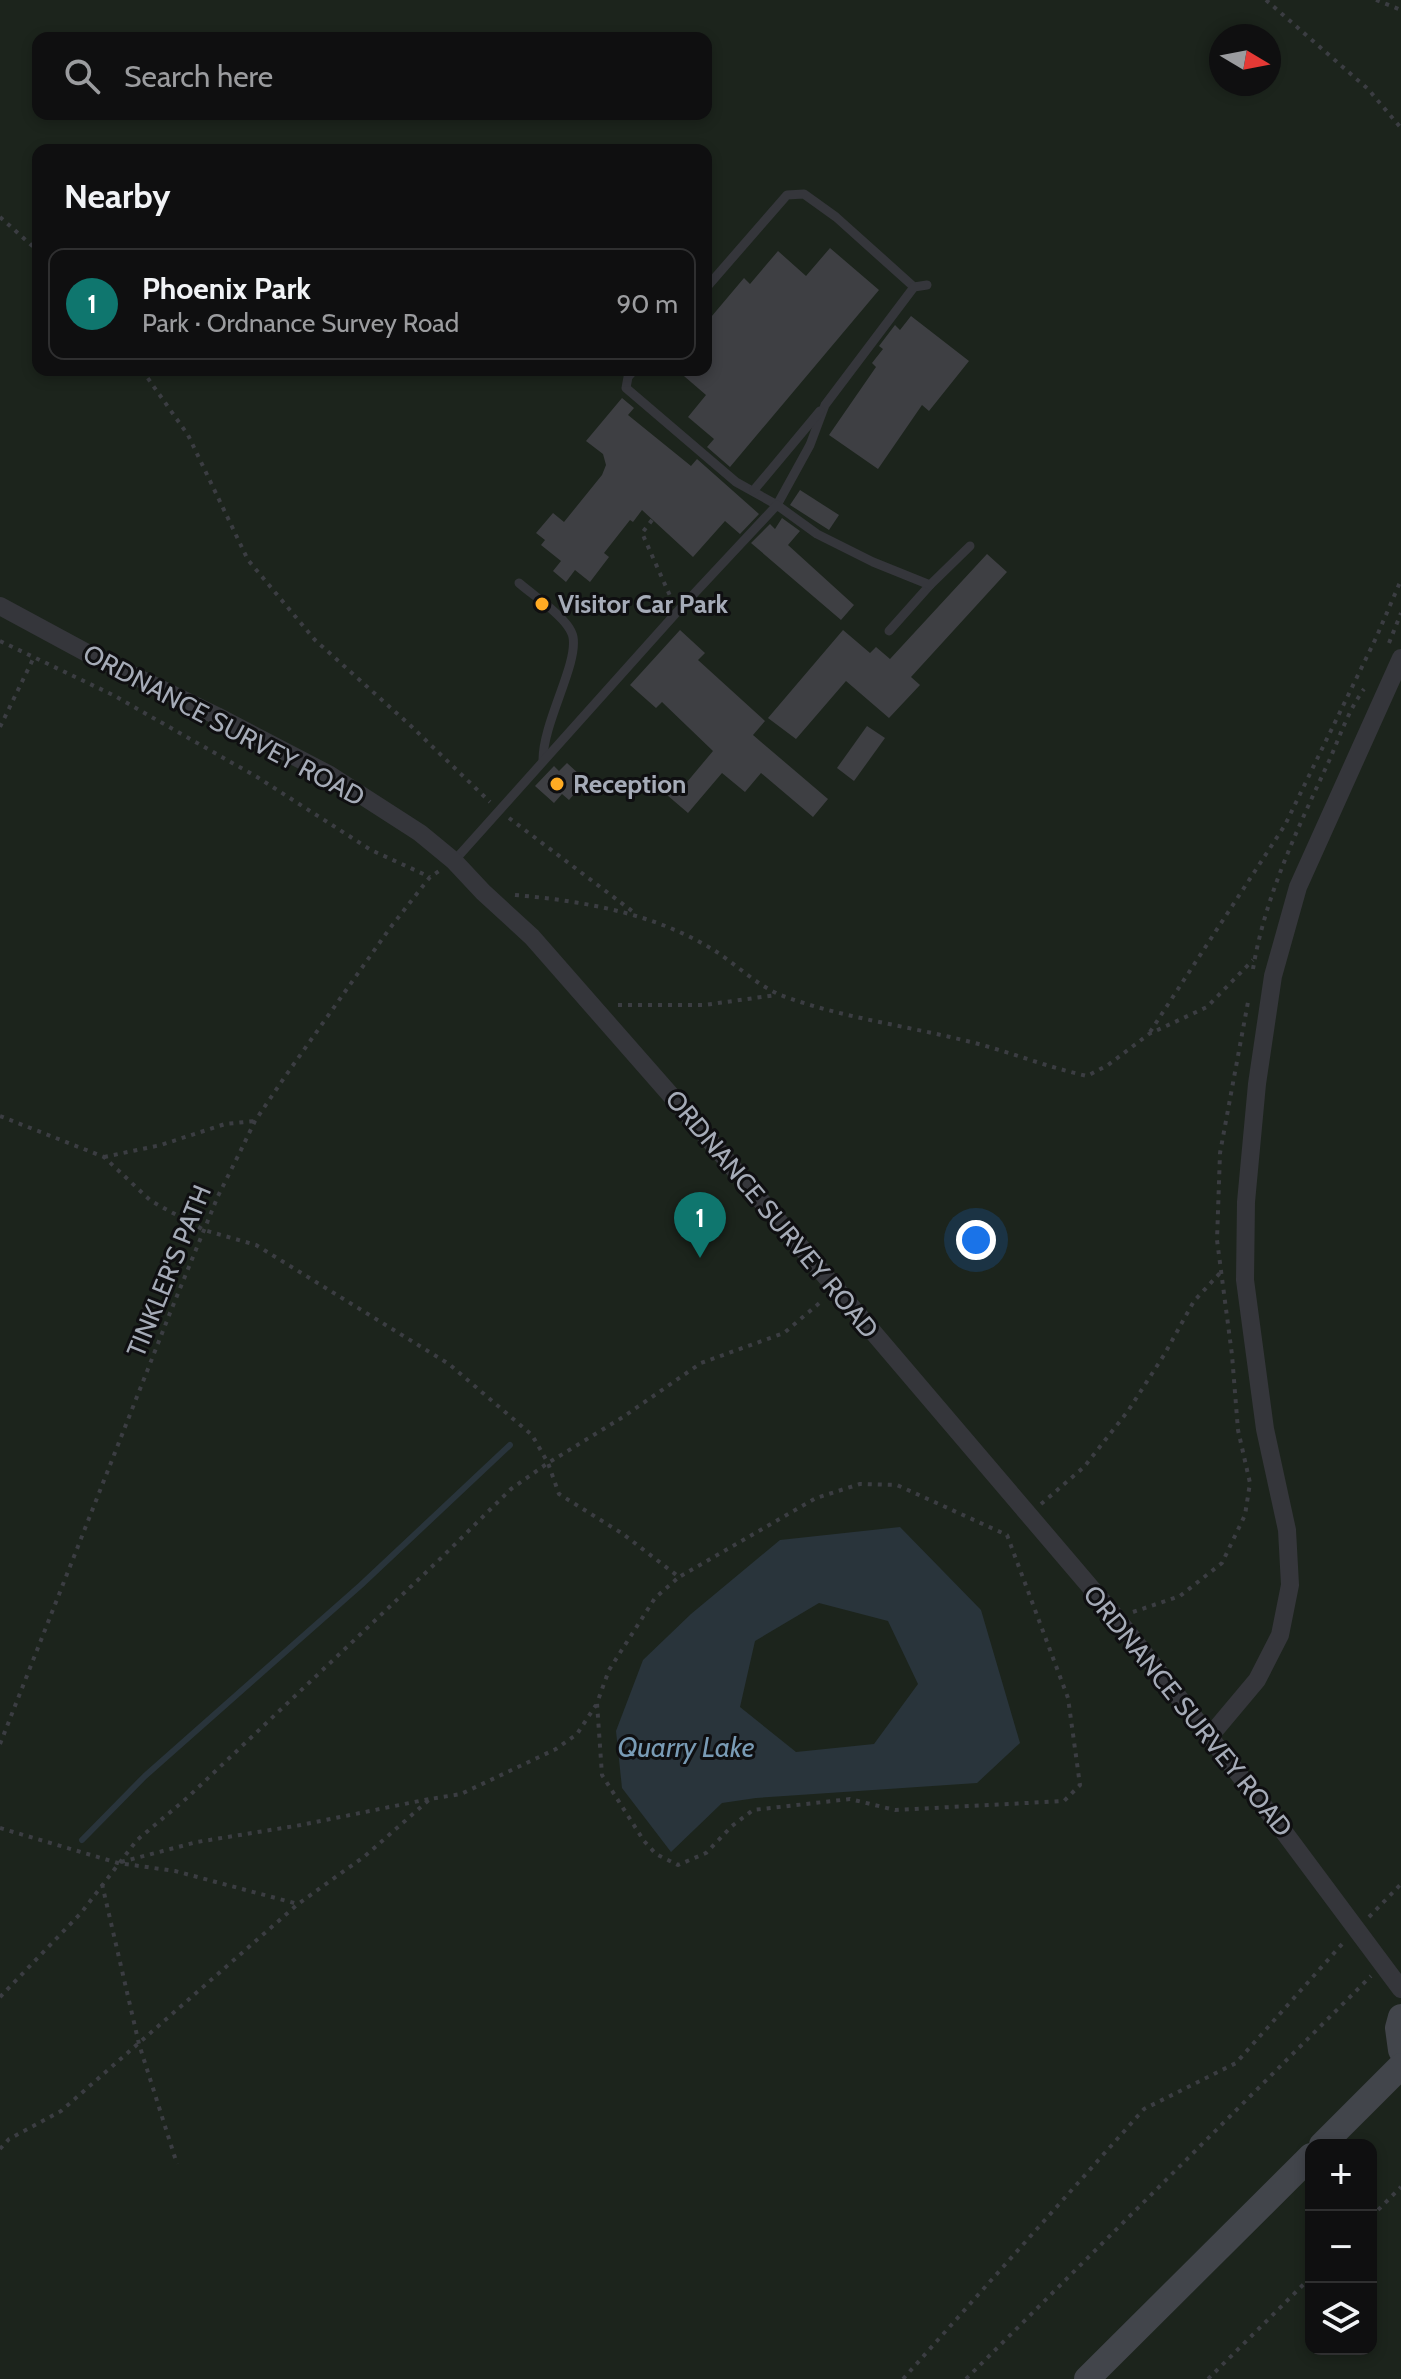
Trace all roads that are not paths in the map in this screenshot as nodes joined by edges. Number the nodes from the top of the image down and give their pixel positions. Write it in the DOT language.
graph roads {
  1 [pos="712,281"];
  2 [pos="927,285"];
  3 [pos="914,287"];
  4 [pos="629,376"];
  5 [pos="825,405"];
  6 [pos="754,490"];
  7 [pos="777,505"];
  8 [pos="970,546"];
  9 [pos="519,583"];
  10 [pos="930,585"];
  11 [pos="0,606"];
  12 [pos="889,631"];
  13 [pos="1401,658"];
  14 [pos="543,760"];
  15 [pos="454,861"];
  16 [pos="1210,1736"];
  17 [pos="1401,1989"];
  18 [pos="1401,2017"];
  19 [pos="1401,2050"];
  20 [pos="1401,2066"];
  21 [pos="1328,2139"];
  22 [pos="1305,2162"];
  23 [pos="1087,2379"];
  1 -- 3 [label="lane"];
  2 -- 3 [label="lane"];
  3 -- 5 [label="lane"];
  4 -- 6 [label="lane"];
  5 -- 6 [label="lane"];
  5 -- 7 [label="lane"];
  6 -- 7 [label="lane"];
  7 -- 10 [label="lane"];
  7 -- 14 [label="lane"];
  8 -- 10 [label="lane"];
  9 -- 14 [label="lane"];
  10 -- 12 [label="lane"];
  11 -- 15 [label="street, ORDNANCE SURVEY ROAD"];
  13 -- 16 [label="street"];
  14 -- 15 [label="lane"];
  15 -- 16 [label="street, ORDNANCE SURVEY ROAD"];
  16 -- 17 [label="street, ORDNANCE SURVEY ROAD"];
  18 -- 19 [label="street"];
  20 -- 21 [label="street"];
  22 -- 23 [label="street"];
}
